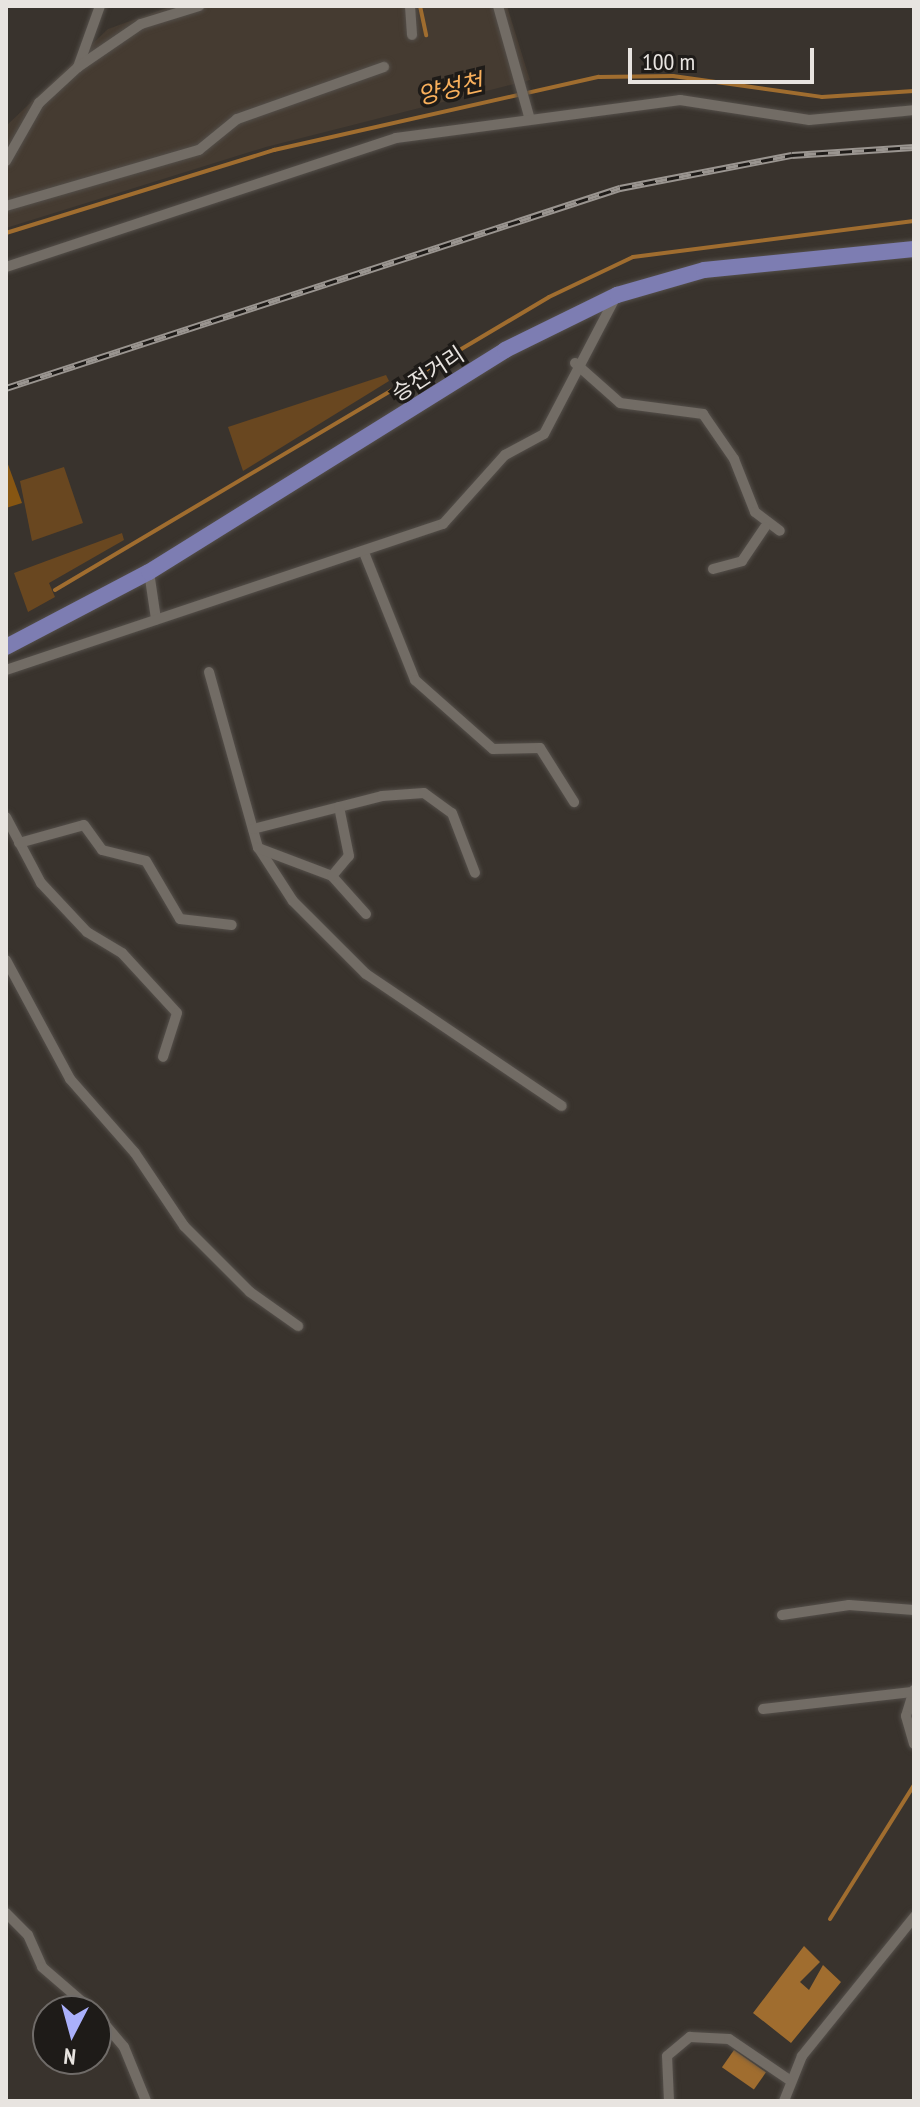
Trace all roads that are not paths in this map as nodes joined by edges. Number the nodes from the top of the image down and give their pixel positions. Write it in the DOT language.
graph roads {
  1 [pos="100,6"];
  2 [pos="199,6"];
  3 [pos="410,6"];
  4 [pos="498,6"];
  5 [pos="412,35"];
  6 [pos="78,67"];
  7 [pos="384,67"];
  8 [pos="914,110"];
  9 [pos="530,120"];
  10 [pos="6,161"];
  11 [pos="6,206"];
  12 [pos="914,249"];
  13 [pos="6,267"];
  14 [pos="617,295"];
  15 [pos="575,363"];
  16 [pos="765,527"];
  17 [pos="780,531"];
  18 [pos="365,555"];
  19 [pos="713,569"];
  20 [pos="149,572"];
  21 [pos="156,619"];
  22 [pos="6,647"];
  23 [pos="6,670"];
  24 [pos="209,672"];
  25 [pos="574,802"];
  26 [pos="339,807"];
  27 [pos="6,817"];
  28 [pos="253,829"];
  29 [pos="19,843"];
  30 [pos="258,847"];
  31 [pos="475,873"];
  32 [pos="332,876"];
  33 [pos="366,914"];
  34 [pos="232,925"];
  35 [pos="6,960"];
  36 [pos="163,1057"];
  37 [pos="562,1106"];
  38 [pos="298,1326"];
  39 [pos="914,1610"];
  40 [pos="782,1615"];
  41 [pos="913,1691"];
  42 [pos="763,1709"];
  43 [pos="914,1744"];
  44 [pos="6,1913"];
  45 [pos="914,1917"];
  46 [pos="75,1995"];
  47 [pos="112,2033"];
  48 [pos="788,2079"];
  49 [pos="146,2101"];
  50 [pos="669,2101"];
  51 [pos="784,2101"];
  1 -- 6 [label="street"];
  2 -- 6 [label="street"];
  3 -- 5 [label="street"];
  4 -- 9 [label="street"];
  6 -- 10 [label="street"];
  7 -- 11 [label="street"];
  8 -- 9 [label="street"];
  9 -- 13 [label="street"];
  12 -- 14 [label="main road, 승전거리"];
  14 -- 15 [label="street"];
  14 -- 20 [label="main road, 승전거리"];
  15 -- 16 [label="street"];
  15 -- 18 [label="street"];
  16 -- 17 [label="street"];
  16 -- 19 [label="street"];
  18 -- 21 [label="street"];
  18 -- 25 [label="street"];
  20 -- 21 [label="street"];
  20 -- 22 [label="main road, 승전거리"];
  21 -- 23 [label="street"];
  24 -- 28 [label="street"];
  26 -- 28 [label="street"];
  26 -- 31 [label="street"];
  26 -- 32 [label="street"];
  27 -- 29 [label="street"];
  28 -- 30 [label="street"];
  29 -- 34 [label="street"];
  29 -- 36 [label="street"];
  30 -- 32 [label="street"];
  30 -- 37 [label="street"];
  32 -- 33 [label="street"];
  35 -- 38 [label="street"];
  39 -- 40 [label="street"];
  41 -- 42 [label="street"];
  41 -- 43 [label="street"];
  44 -- 46 [label="street"];
  45 -- 48 [label="street"];
  47 -- 49 [label="street"];
  48 -- 50 [label="street"];
  48 -- 51 [label="street"];
}
